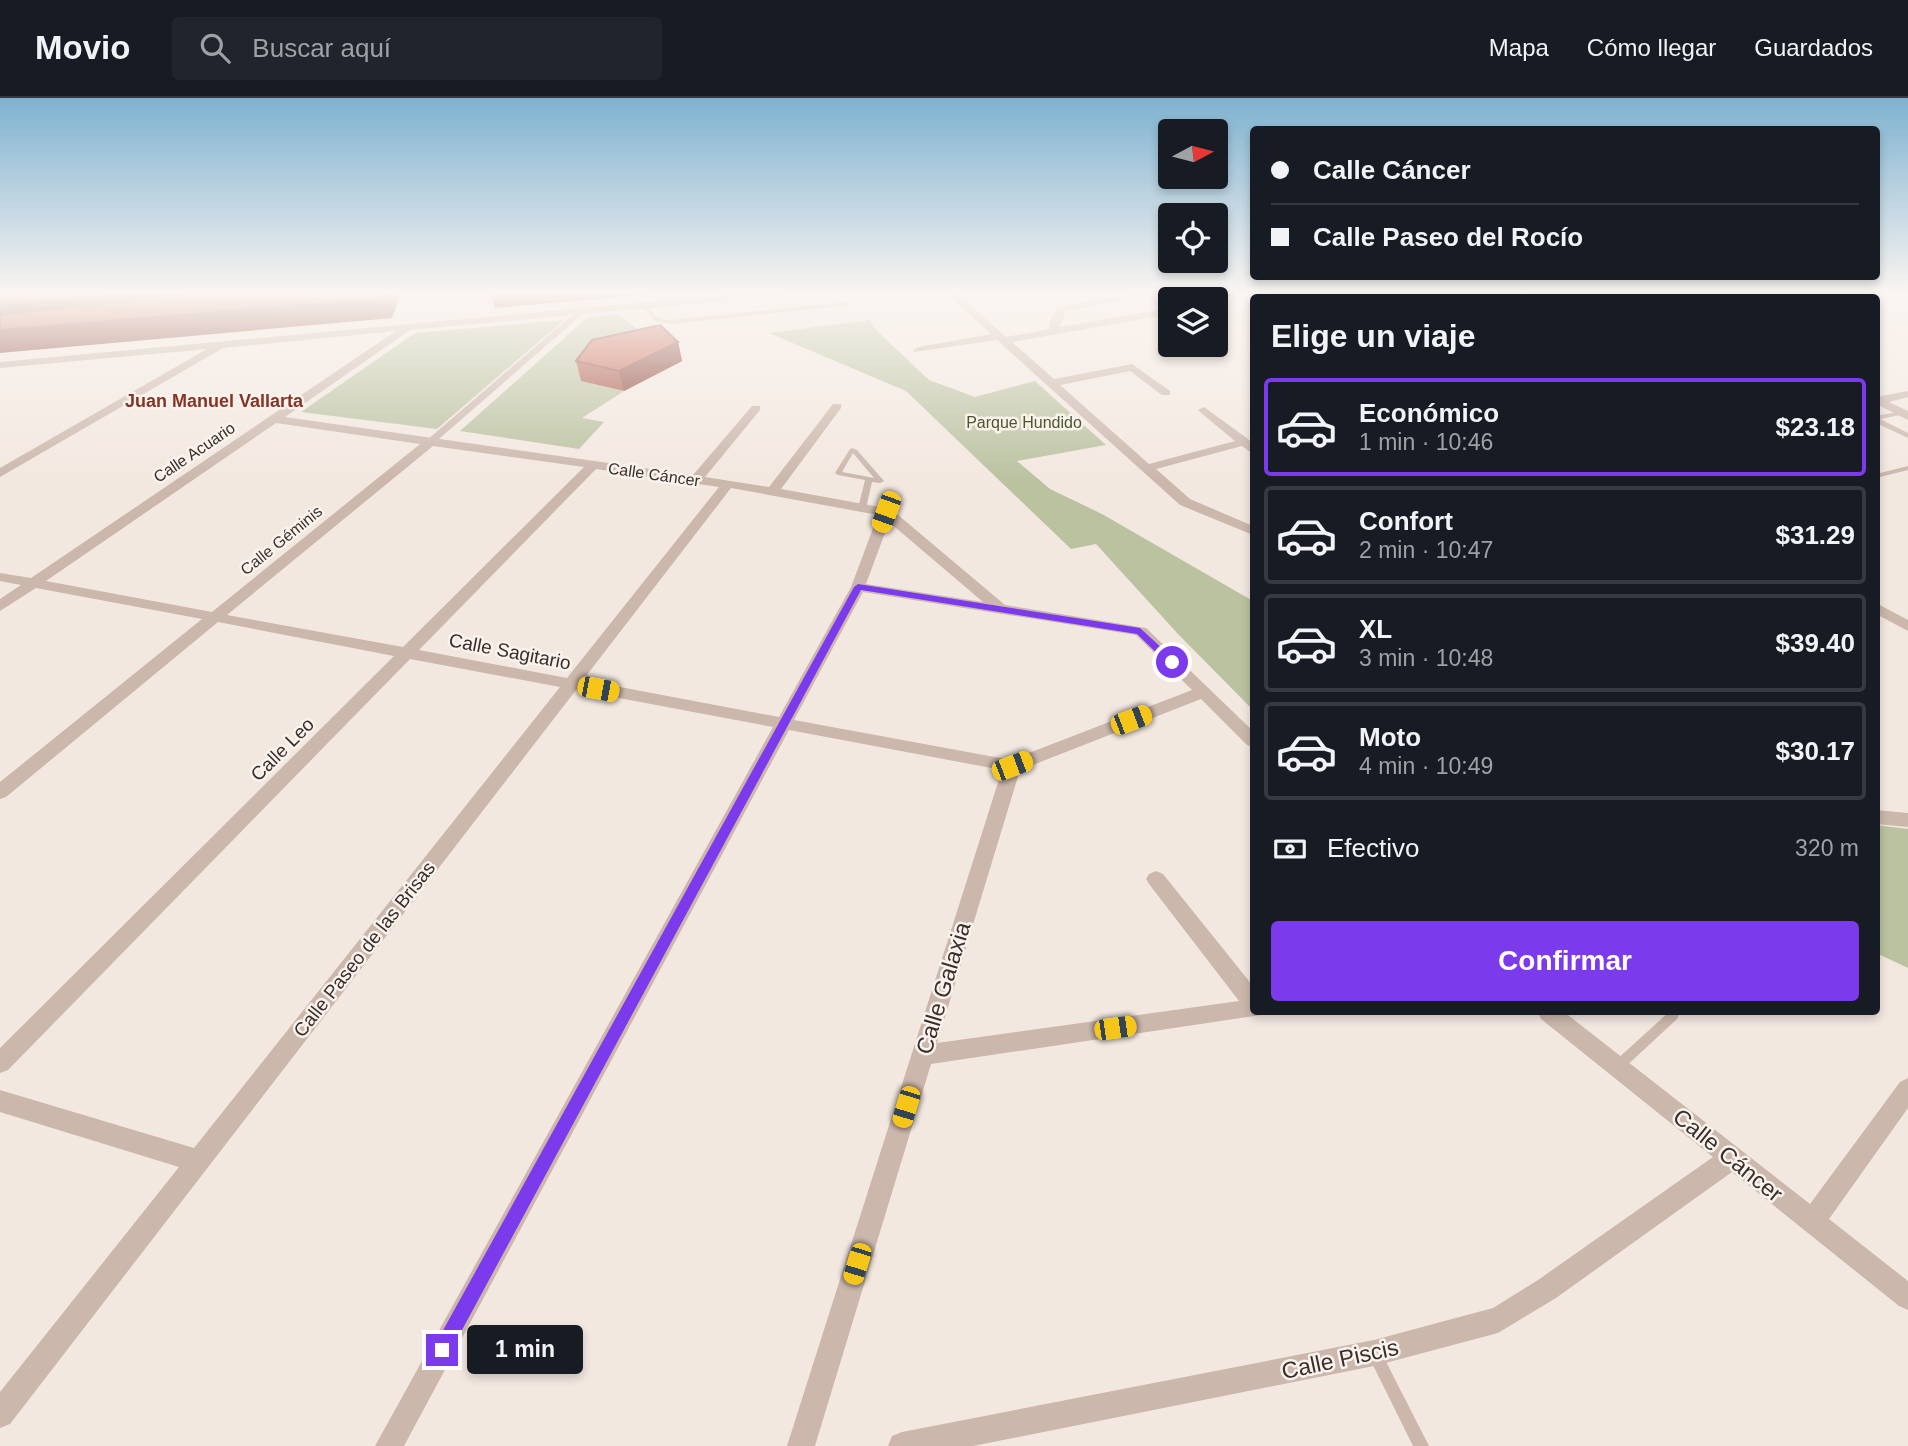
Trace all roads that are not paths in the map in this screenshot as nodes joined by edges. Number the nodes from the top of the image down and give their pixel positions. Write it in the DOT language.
graph roads {
  1 [pos="110,355"];
  2 [pos="205,355"];
  3 [pos="368,355"];
  4 [pos="531,355"];
  5 [pos="1021,355"];
  6 [pos="29,362"];
  7 [pos="0,365"];
  8 [pos="1132,367"];
  9 [pos="1042,374"];
  10 [pos="0,377"];
  11 [pos="1052,383"];
  12 [pos="1166,394"];
  13 [pos="1908,394"];
  14 [pos="1880,399"];
  15 [pos="1880,402"];
  16 [pos="837,406"];
  17 [pos="756,408"];
  18 [pos="1204,410"];
  19 [pos="1905,414"];
  20 [pos="1880,418"];
  21 [pos="272,419"];
  22 [pos="1880,421"];
  23 [pos="1908,436"];
  24 [pos="429,442"];
  25 [pos="1248,446"];
  26 [pos="593,465"];
  27 [pos="1147,468"];
  28 [pos="1908,468"];
  29 [pos="0,473"];
  30 [pos="1880,474"];
  31 [pos="696,480"];
  32 [pos="869,480"];
  33 [pos="728,484"];
  34 [pos="772,492"];
  35 [pos="862,508"];
  36 [pos="886,512"];
  37 [pos="1250,530"];
  38 [pos="0,577"];
  39 [pos="33,583"];
  40 [pos="858,587"];
  41 [pos="0,606"];
  42 [pos="1000,609"];
  43 [pos="1880,610"];
  44 [pos="215,617"];
  45 [pos="1908,626"];
  46 [pos="407,653"];
  47 [pos="572,684"];
  48 [pos="1203,692"];
  49 [pos="784,723"];
  50 [pos="1250,738"];
  51 [pos="1012,766"];
  52 [pos="0,792"];
  53 [pos="1880,814"];
  54 [pos="1908,820"];
  55 [pos="1156,879"];
  56 [pos="1250,998"];
  57 [pos="1250,1008"];
  58 [pos="1553,1015"];
  59 [pos="1673,1015"];
  60 [pos="922,1055"];
  61 [pos="0,1063"];
  62 [pos="1618,1066"];
  63 [pos="1908,1089"];
  64 [pos="0,1101"];
  65 [pos="1731,1158"];
  66 [pos="198,1161"];
  67 [pos="1812,1221"];
  68 [pos="1908,1297"];
  69 [pos="1374,1353"];
  70 [pos="0,1414"];
  71 [pos="389,1446"];
  72 [pos="801,1446"];
  73 [pos="904,1446"];
  74 [pos="1421,1446"];
  1 -- 6 [label="street"];
  2 -- 29 [label="street"];
  3 -- 21 [label="street, Calle Acuario"];
  4 -- 24 [label="street, Calle Géminis"];
  5 -- 9 [label="street"];
  6 -- 7 [label="street"];
  6 -- 10 [label="street"];
  8 -- 9 [label="street"];
  8 -- 11 [label="street"];
  8 -- 12 [label="street"];
  9 -- 11 [label="street"];
  11 -- 27 [label="street"];
  13 -- 14 [label="street"];
  15 -- 19 [label="street"];
  16 -- 34 [label="street"];
  17 -- 31 [label="street"];
  18 -- 25 [label="street"];
  19 -- 20 [label="lane"];
  21 -- 24 [label="street, Calle Cáncer"];
  21 -- 39 [label="street, Calle Acuario"];
  22 -- 23 [label="lane"];
  24 -- 26 [label="street, Calle Cáncer"];
  24 -- 44 [label="street, Calle Géminis"];
  25 -- 27 [label="street"];
  26 -- 31 [label="street, Calle Cáncer"];
  26 -- 46 [label="street, Calle Leo"];
  27 -- 37 [label="street"];
  28 -- 30 [label="lane"];
  31 -- 33 [label="street, Calle Cáncer"];
  32 -- 32 [label="lane"];
  32 -- 35 [label="lane"];
  33 -- 34 [label="street, Calle Cáncer"];
  33 -- 47 [label="street, Calle Paseo de las Brisas"];
  34 -- 35 [label="street, Calle Cáncer"];
  35 -- 36 [label="street, Calle Cáncer"];
  36 -- 40 [label="street"];
  36 -- 42 [label="street"];
  38 -- 39 [label="street, Calle Sagitario"];
  39 -- 41 [label="street, Calle Acuario"];
  39 -- 44 [label="street, Calle Sagitario"];
  40 -- 42 [label="street"];
  40 -- 49 [label="street"];
  42 -- 48 [label="street"];
  43 -- 45 [label="street"];
  44 -- 46 [label="street, Calle Sagitario"];
  44 -- 52 [label="street, Calle Géminis"];
  46 -- 47 [label="street, Calle Sagitario"];
  46 -- 61 [label="street, Calle Leo"];
  47 -- 49 [label="street, Calle Sagitario"];
  47 -- 66 [label="street, Calle Paseo de las Brisas"];
  48 -- 50 [label="street"];
  48 -- 51 [label="street"];
  49 -- 51 [label="street, Calle Sagitario"];
  49 -- 71 [label="street"];
  51 -- 60 [label="street, Calle Galaxia"];
  53 -- 54 [label="street"];
  55 -- 56 [label="street"];
  57 -- 60 [label="street"];
  58 -- 62 [label="street, Calle Cáncer"];
  59 -- 62 [label="lane"];
  60 -- 72 [label="street, Calle Galaxia"];
  62 -- 65 [label="street, Calle Cáncer"];
  63 -- 67 [label="street"];
  64 -- 66 [label="street"];
  65 -- 67 [label="street, Calle Cáncer"];
  65 -- 69 [label="street, Calle Piscis"];
  66 -- 70 [label="street, Calle Paseo de las Brisas"];
  67 -- 68 [label="street, Calle Cáncer"];
  69 -- 73 [label="street, Calle Piscis"];
  69 -- 74 [label="lane"];
}
